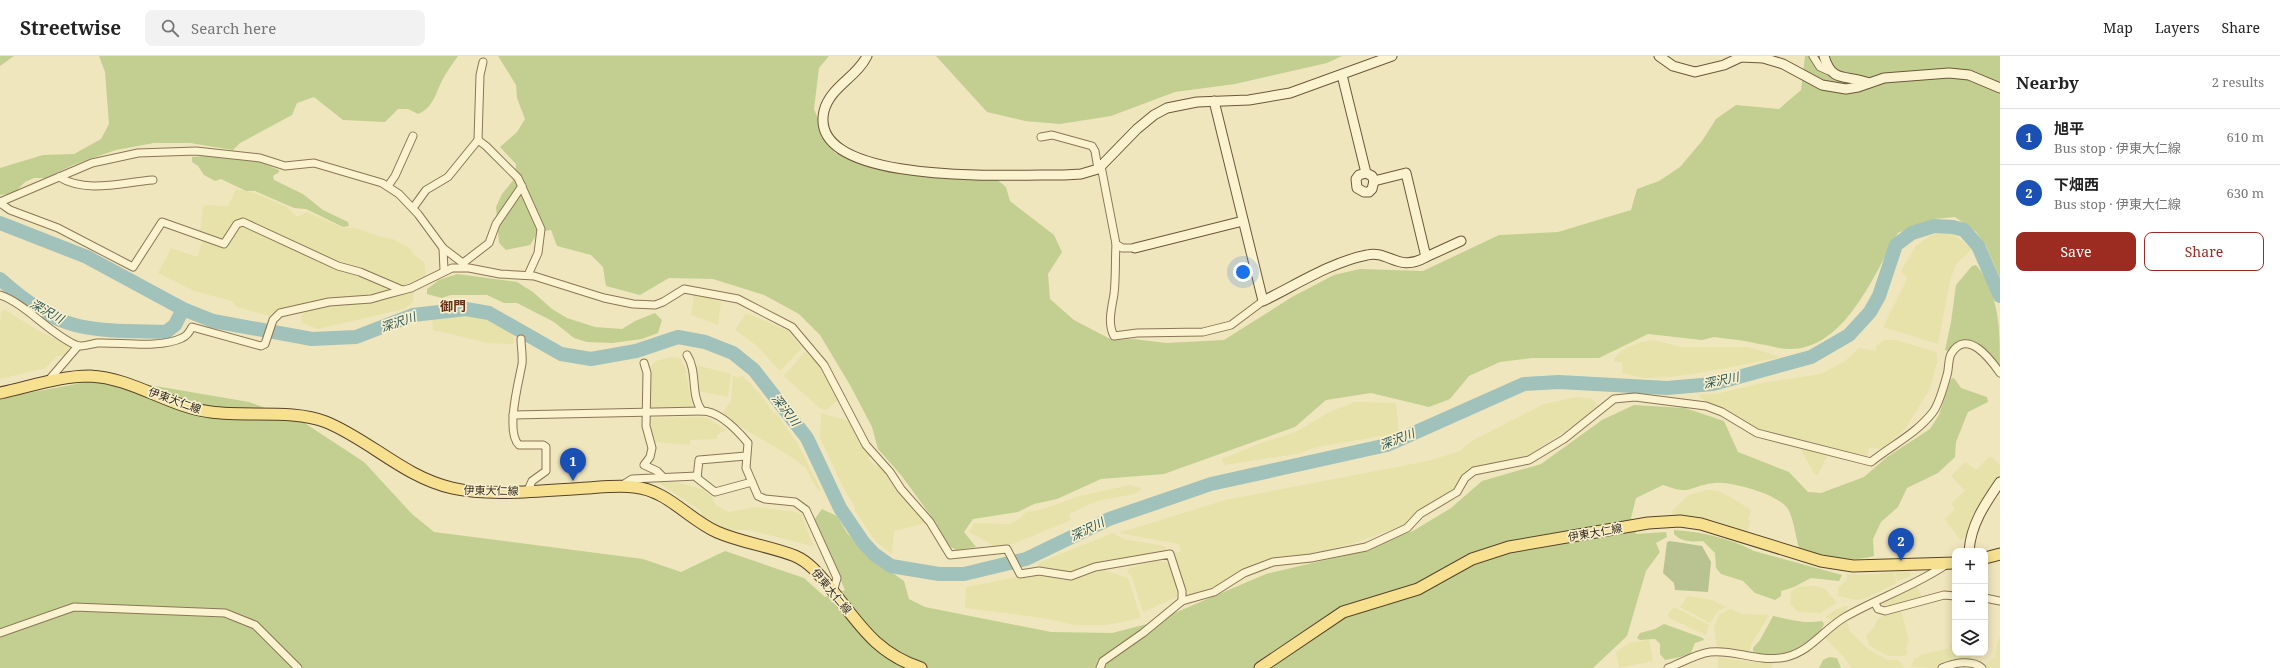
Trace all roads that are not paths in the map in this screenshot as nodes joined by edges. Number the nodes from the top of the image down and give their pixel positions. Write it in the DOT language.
graph roads {
  1 [pos="867,56"];
  2 [pos="1392,56"];
  3 [pos="1659,56"];
  4 [pos="1813,56"];
  5 [pos="1824,56"];
  6 [pos="1742,57"];
  7 [pos="483,62"];
  8 [pos="1829,71"];
  9 [pos="1342,76"];
  10 [pos="1869,83"];
  11 [pos="2000,88"];
  12 [pos="1214,101"];
  13 [pos="413,136"];
  14 [pos="1041,137"];
  15 [pos="478,140"];
  16 [pos="1099,168"];
  17 [pos="1366,173"];
  18 [pos="59,177"];
  19 [pos="153,180"];
  20 [pos="1374,180"];
  21 [pos="388,186"];
  22 [pos="522,186"];
  23 [pos="0,203"];
  24 [pos="413,208"];
  25 [pos="1243,221"];
  26 [pos="1461,241"];
  27 [pos="1116,244"];
  28 [pos="443,248"];
  29 [pos="1135,248"];
  30 [pos="1426,257"];
  31 [pos="464,265"];
  32 [pos="444,270"];
  33 [pos="528,275"];
  34 [pos="402,290"];
  35 [pos="1,294"];
  36 [pos="1263,301"];
  37 [pos="521,339"];
  38 [pos="78,346"];
  39 [pos="687,355"];
  40 [pos="644,363"];
  41 [pos="2000,373"];
  42 [pos="47,382"];
  43 [pos="0,392"];
  44 [pos="702,411"];
  45 [pos="646,412"];
  46 [pos="513,416"];
  47 [pos="746,456"];
  48 [pos="697,476"];
  49 [pos="662,478"];
  50 [pos="752,482"];
  51 [pos="2000,482"];
  52 [pos="620,486"];
  53 [pos="528,490"];
  54 [pos="1970,548"];
  55 [pos="2000,554"];
  56 [pos="1988,557"];
  57 [pos="1951,563"];
  58 [pos="833,592"];
  59 [pos="1952,596"];
  60 [pos="1988,599"];
  61 [pos="1182,600"];
  62 [pos="2000,601"];
  63 [pos="1875,603"];
  64 [pos="0,633"];
  65 [pos="298,668"];
  66 [pos="921,668"];
  67 [pos="1100,668"];
  68 [pos="1260,668"];
  69 [pos="1668,668"];
  70 [pos="1942,668"];
  71 [pos="1982,668"];
  1 -- 16 [label="street"];
  2 -- 9 [label="street"];
  3 -- 6 [label="street"];
  4 -- 8 [label="street"];
  5 -- 8 [label="street"];
  6 -- 10 [label="street"];
  7 -- 15 [label="street"];
  8 -- 10 [label="street"];
  9 -- 12 [label="street"];
  9 -- 17 [label="street"];
  10 -- 11 [label="street"];
  12 -- 16 [label="street"];
  12 -- 25 [label="street"];
  13 -- 21 [label="street"];
  14 -- 16 [label="street"];
  15 -- 22 [label="street"];
  15 -- 24 [label="street"];
  16 -- 27 [label="street"];
  17 -- 20 [label="street"];
  17 -- 20 [label="street"];
  18 -- 19 [label="street"];
  18 -- 21 [label="street"];
  18 -- 23 [label="street"];
  20 -- 30 [label="street"];
  21 -- 24 [label="street"];
  22 -- 31 [label="street"];
  22 -- 33 [label="street"];
  23 -- 34 [label="street"];
  24 -- 28 [label="street"];
  25 -- 29 [label="street"];
  25 -- 36 [label="street"];
  26 -- 30 [label="street"];
  27 -- 29 [label="street"];
  27 -- 36 [label="street"];
  28 -- 31 [label="street"];
  28 -- 32 [label="street"];
  30 -- 36 [label="street"];
  31 -- 32 [label="street"];
  31 -- 33 [label="street"];
  32 -- 34 [label="street"];
  33 -- 61 [label="street"];
  34 -- 38 [label="street"];
  35 -- 38 [label="street"];
  37 -- 46 [label="street"];
  38 -- 42 [label="street"];
  39 -- 44 [label="street"];
  40 -- 45 [label="street"];
  41 -- 61 [label="street"];
  42 -- 43 [label="main road, 伊東大仁線"];
  42 -- 53 [label="main road, 伊東大仁線"];
  44 -- 45 [label="street"];
  44 -- 47 [label="street"];
  45 -- 46 [label="street"];
  45 -- 49 [label="street"];
  46 -- 53 [label="street"];
  47 -- 48 [label="street"];
  47 -- 50 [label="street"];
  48 -- 49 [label="street"];
  48 -- 50 [label="street"];
  49 -- 52 [label="street"];
  50 -- 58 [label="street"];
  51 -- 54 [label="street"];
  52 -- 53 [label="main road, 伊東大仁線"];
  52 -- 58 [label="main road, 伊東大仁線"];
  55 -- 56 [label="main road"];
  57 -- 63 [label="street"];
  57 -- 68 [label="main road, 伊東大仁線"];
  58 -- 66 [label="main road, 伊東大仁線"];
  59 -- 63 [label="street"];
  60 -- 62 [label="street"];
  61 -- 67 [label="street"];
  63 -- 69 [label="street"];
  64 -- 65 [label="street"];
  70 -- 71 [label="street"];
}
